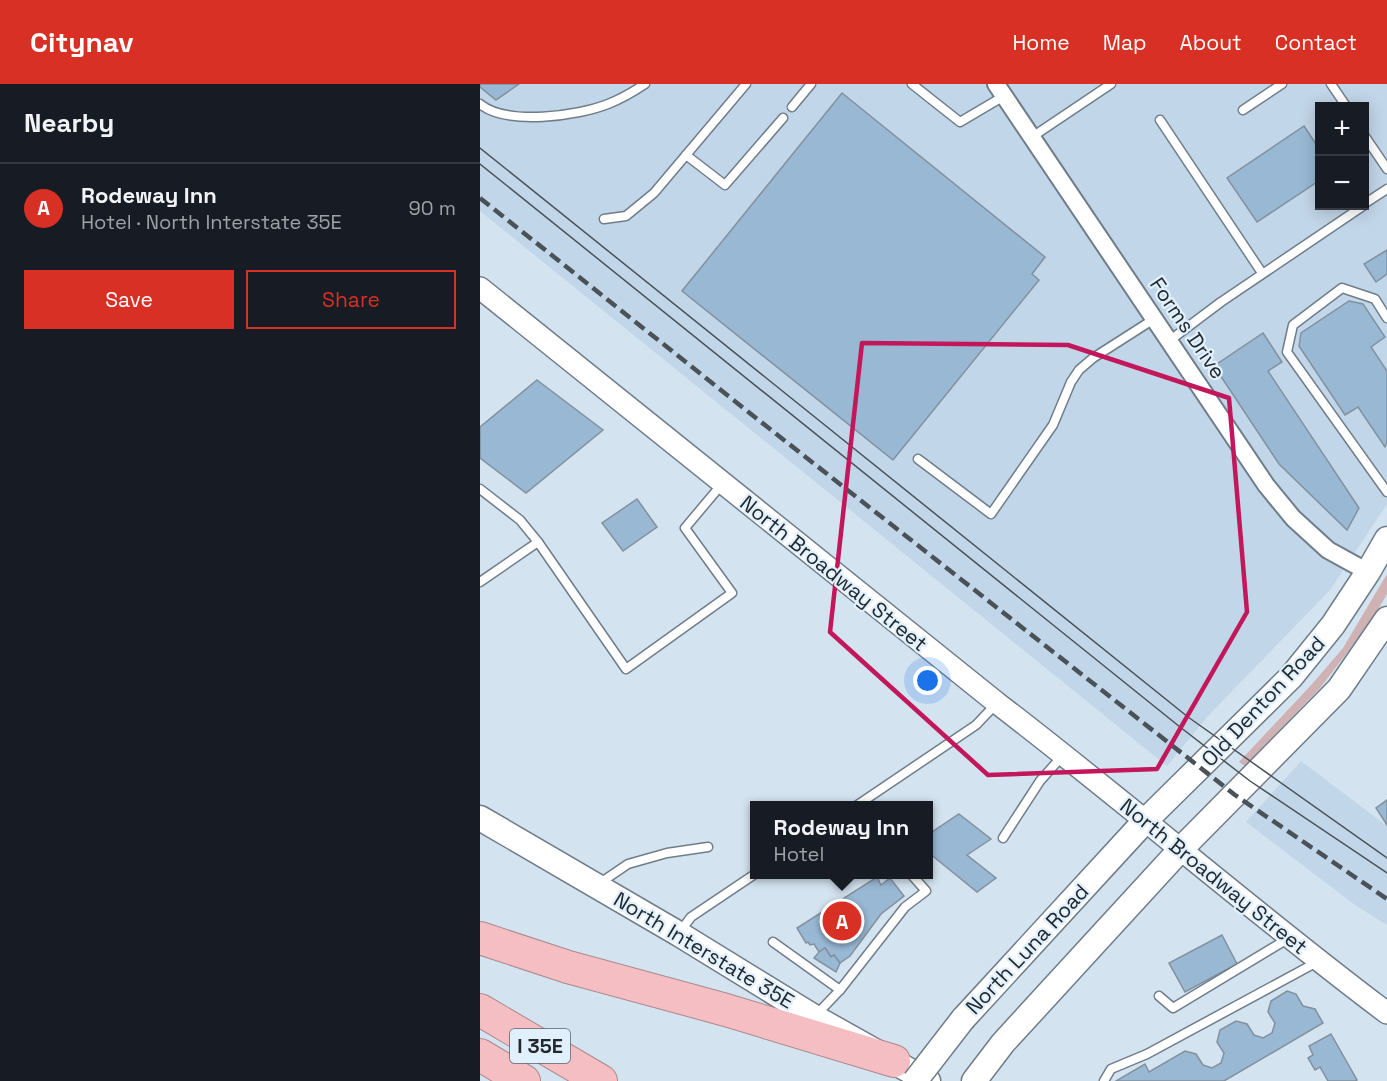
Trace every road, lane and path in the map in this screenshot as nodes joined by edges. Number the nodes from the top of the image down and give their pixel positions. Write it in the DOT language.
graph roads {
  1 [pos="645,84"];
  2 [pos="746,84"];
  3 [pos="811,84"];
  4 [pos="912,84"];
  5 [pos="1111,84"];
  6 [pos="1282,84"];
  7 [pos="1331,84"];
  8 [pos="1000,90"];
  9 [pos="1343,102"];
  10 [pos="480,104"];
  11 [pos="792,106"];
  12 [pos="1243,110"];
  13 [pos="783,118"];
  14 [pos="1160,120"];
  15 [pos="1032,137"];
  16 [pos="1369,141"];
  17 [pos="686,155"];
  18 [pos="1387,169"];
  19 [pos="1387,189"];
  20 [pos="1369,202"];
  21 [pos="1356,210"];
  22 [pos="604,219"];
  23 [pos="1262,273"];
  24 [pos="480,288"];
  25 [pos="1387,318"];
  26 [pos="1154,319"];
  27 [pos="1169,341"];
  28 [pos="918,459"];
  29 [pos="723,484"];
  30 [pos="480,489"];
  31 [pos="1387,492"];
  32 [pos="1387,539"];
  33 [pos="538,542"];
  34 [pos="1368,572"];
  35 [pos="480,582"];
  36 [pos="1387,619"];
  37 [pos="997,703"];
  38 [pos="1064,754"];
  39 [pos="863,801"];
  40 [pos="480,818"];
  41 [pos="1145,821"];
  42 [pos="1003,838"];
  43 [pos="708,847"];
  44 [pos="1180,850"];
  45 [pos="750,877"];
  46 [pos="915,879"];
  47 [pos="597,885"];
  48 [pos="679,934"];
  49 [pos="480,938"];
  50 [pos="1290,938"];
  51 [pos="773,942"];
  52 [pos="1319,961"];
  53 [pos="840,990"];
  54 [pos="1159,996"];
  55 [pos="480,1010"];
  56 [pos="1387,1013"];
  57 [pos="814,1017"];
  58 [pos="480,1055"];
  59 [pos="904,1071"];
  60 [pos="524,1081"];
  61 [pos="601,1081"];
  62 [pos="928,1081"];
  63 [pos="974,1081"];
  64 [pos="1104,1081"];
  1 -- 10 [label="lane"];
  2 -- 17 [label="lane"];
  3 -- 11 [label="lane"];
  4 -- 8 [label="lane"];
  5 -- 15 [label="lane"];
  6 -- 12 [label="lane"];
  7 -- 9 [label="lane"];
  8 -- 15 [label="street, Forms Drive"];
  13 -- 17 [label="lane"];
  14 -- 23 [label="lane"];
  15 -- 26 [label="street, Forms Drive"];
  16 -- 18 [label="lane"];
  17 -- 22 [label="lane"];
  19 -- 20 [label="lane"];
  21 -- 23 [label="lane"];
  23 -- 27 [label="lane"];
  24 -- 29 [label="street, North Broadway Street"];
  25 -- 31 [label="lane"];
  26 -- 27 [label="street, Forms Drive"];
  26 -- 28 [label="lane"];
  27 -- 34 [label="street, Forms Drive"];
  29 -- 33 [label="lane"];
  29 -- 37 [label="street, North Broadway Street"];
  30 -- 33 [label="lane"];
  32 -- 34 [label="main road, Old Denton Road"];
  33 -- 35 [label="lane"];
  34 -- 41 [label="main road, Old Denton Road"];
  36 -- 44 [label="main road, Old Denton Road"];
  37 -- 38 [label="street, North Broadway Street"];
  37 -- 39 [label="lane"];
  38 -- 41 [label="street, North Broadway Street"];
  38 -- 42 [label="lane"];
  40 -- 47 [label="main road, North Interstate 35E"];
  41 -- 44 [label="street, North Broadway Street"];
  41 -- 59 [label="main road, North Luna Road, bridge"];
  43 -- 47 [label="lane"];
  44 -- 50 [label="street, North Broadway Street"];
  44 -- 63 [label="main road"];
  45 -- 48 [label="lane"];
  46 -- 53 [label="lane"];
  47 -- 48 [label="main road, North Interstate 35E"];
  48 -- 57 [label="main road, North Interstate 35E"];
  49 -- 59 [label="highway"];
  50 -- 52 [label="street, North Broadway Street"];
  50 -- 54 [label="lane"];
  51 -- 53 [label="lane"];
  52 -- 56 [label="street, North Broadway Street"];
  52 -- 64 [label="lane"];
  53 -- 57 [label="lane"];
  55 -- 61 [label="highway, I 35E"];
  57 -- 59 [label="main road, North Interstate 35E"];
  58 -- 60 [label="highway"];
  59 -- 62 [label="main road, North Interstate 35E"];
}
